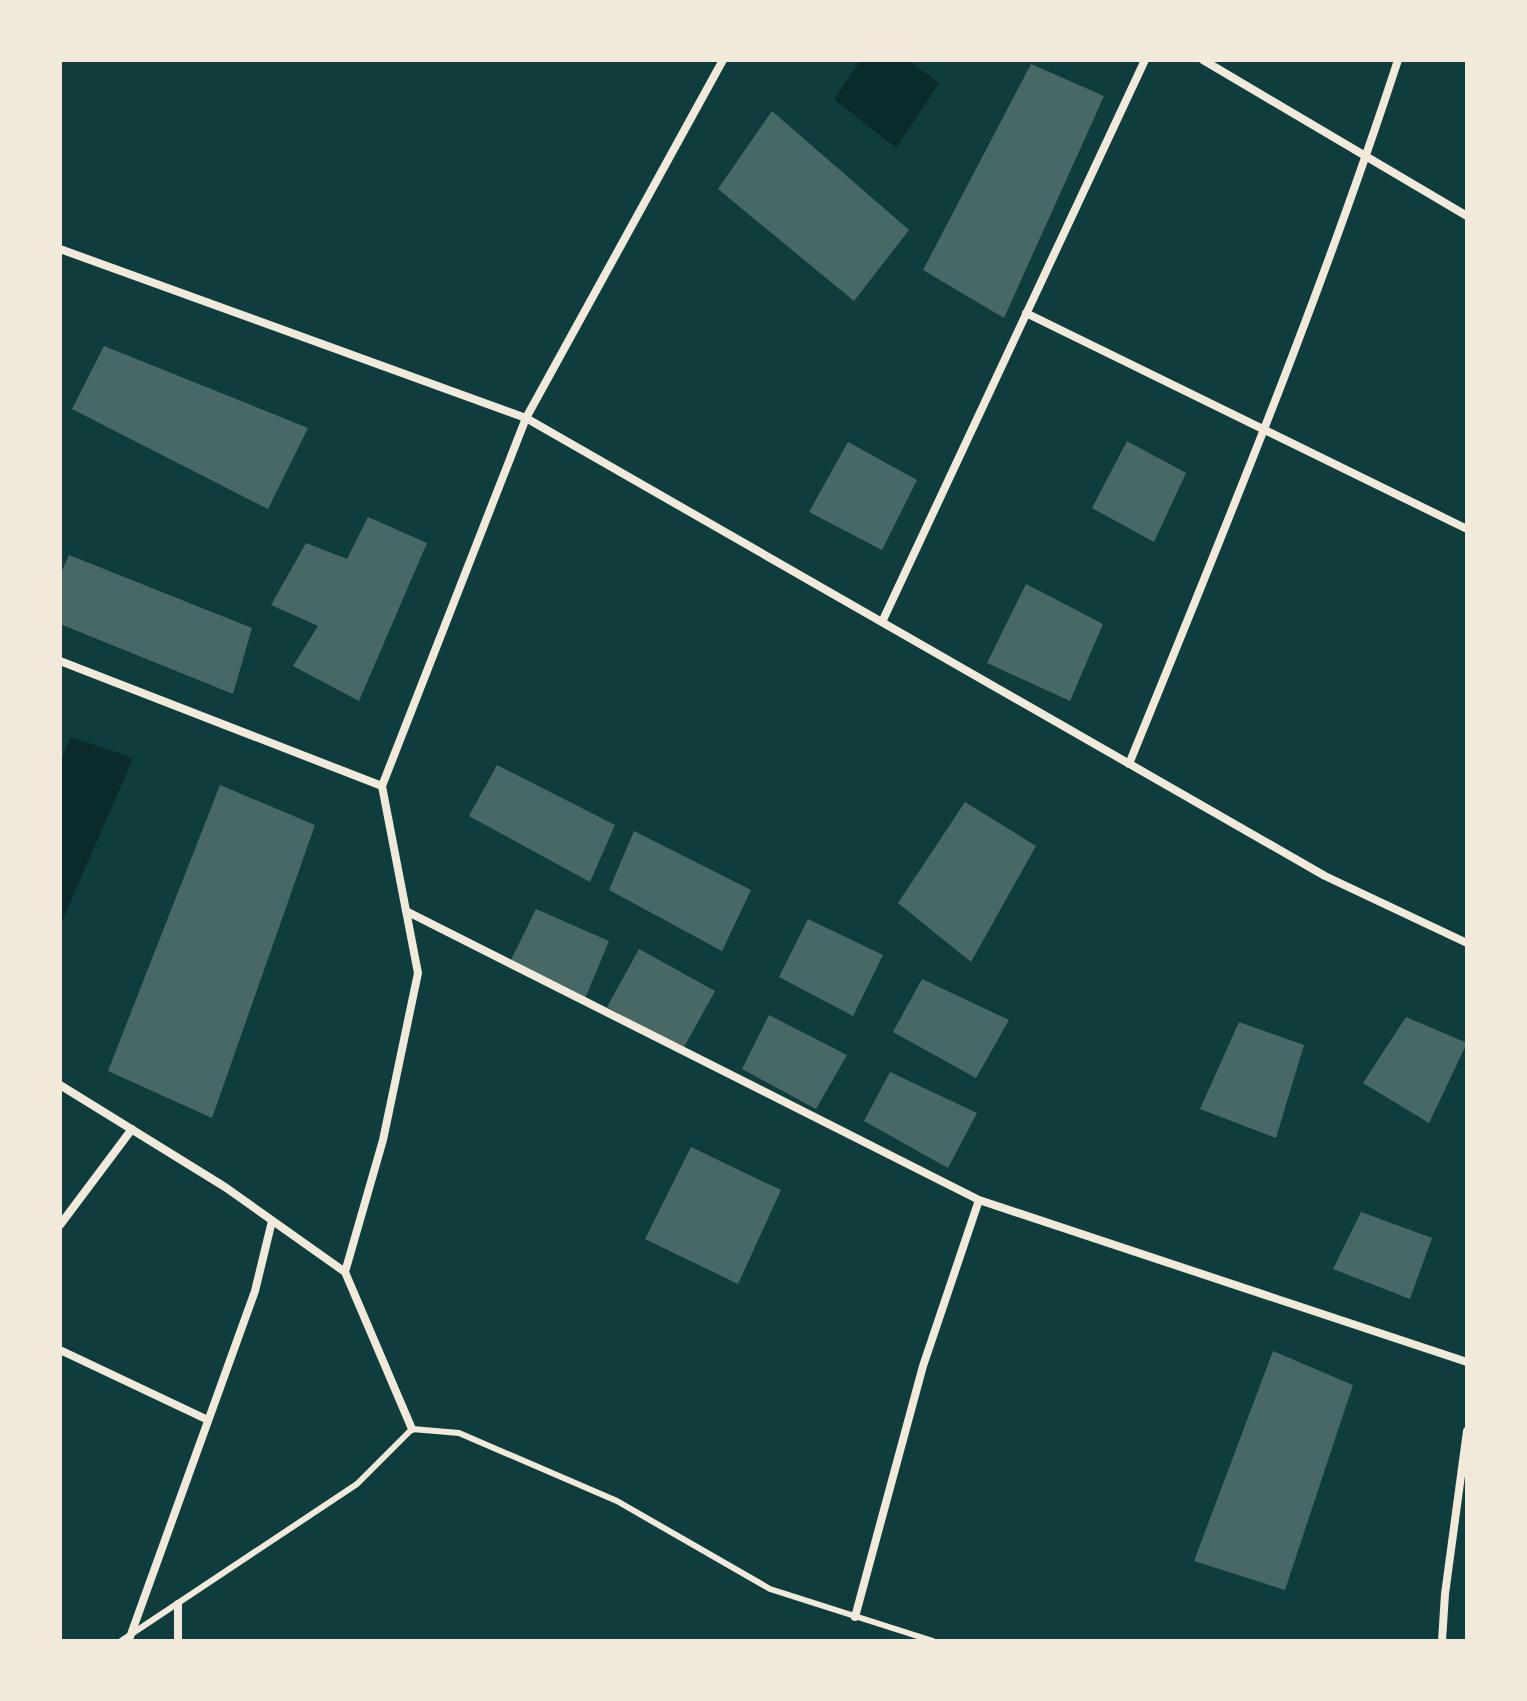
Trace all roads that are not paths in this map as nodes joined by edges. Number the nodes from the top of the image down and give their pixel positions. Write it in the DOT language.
graph roads {
  1 [pos="723,60"];
  2 [pos="1145,60"];
  3 [pos="1203,60"];
  4 [pos="1398,60"];
  5 [pos="1367,156"];
  6 [pos="1467,216"];
  7 [pos="60,249"];
  8 [pos="1026,313"];
  9 [pos="526,418"];
  10 [pos="1266,430"];
  11 [pos="1467,529"];
  12 [pos="882,622"];
  13 [pos="60,661"];
  14 [pos="1129,764"];
  15 [pos="382,786"];
  16 [pos="406,911"];
  17 [pos="1467,943"];
  18 [pos="60,1085"];
  19 [pos="132,1129"];
  20 [pos="979,1200"];
  21 [pos="272,1221"];
  22 [pos="60,1225"];
  23 [pos="345,1272"];
  24 [pos="60,1350"];
  25 [pos="1467,1362"];
  26 [pos="208,1420"];
  27 [pos="412,1429"];
  28 [pos="1467,1431"];
  29 [pos="178,1604"];
  30 [pos="855,1617"];
  31 [pos="125,1639"];
  32 [pos="178,1641"];
  33 [pos="933,1641"];
  34 [pos="1442,1641"];
  1 -- 9 [label="street"];
  2 -- 8 [label="street"];
  3 -- 5 [label="street"];
  4 -- 5 [label="street"];
  5 -- 6 [label="street"];
  5 -- 10 [label="street"];
  7 -- 9 [label="street"];
  8 -- 10 [label="street"];
  8 -- 12 [label="street"];
  9 -- 12 [label="street"];
  9 -- 15 [label="street"];
  10 -- 11 [label="street"];
  10 -- 14 [label="street"];
  12 -- 14 [label="street"];
  13 -- 15 [label="street"];
  14 -- 17 [label="street"];
  15 -- 16 [label="street"];
  16 -- 20 [label="street"];
  16 -- 23 [label="street"];
  18 -- 19 [label="street"];
  19 -- 21 [label="street"];
  19 -- 22 [label="street"];
  20 -- 25 [label="street"];
  20 -- 30 [label="street"];
  21 -- 23 [label="street"];
  21 -- 26 [label="street"];
  23 -- 27 [label="street"];
  24 -- 26 [label="street"];
  26 -- 31 [label="street"];
  27 -- 29 [label="lane"];
  27 -- 30 [label="lane"];
  28 -- 34 [label="street"];
  29 -- 31 [label="lane"];
  29 -- 32 [label="street"];
  30 -- 33 [label="lane"];
}
